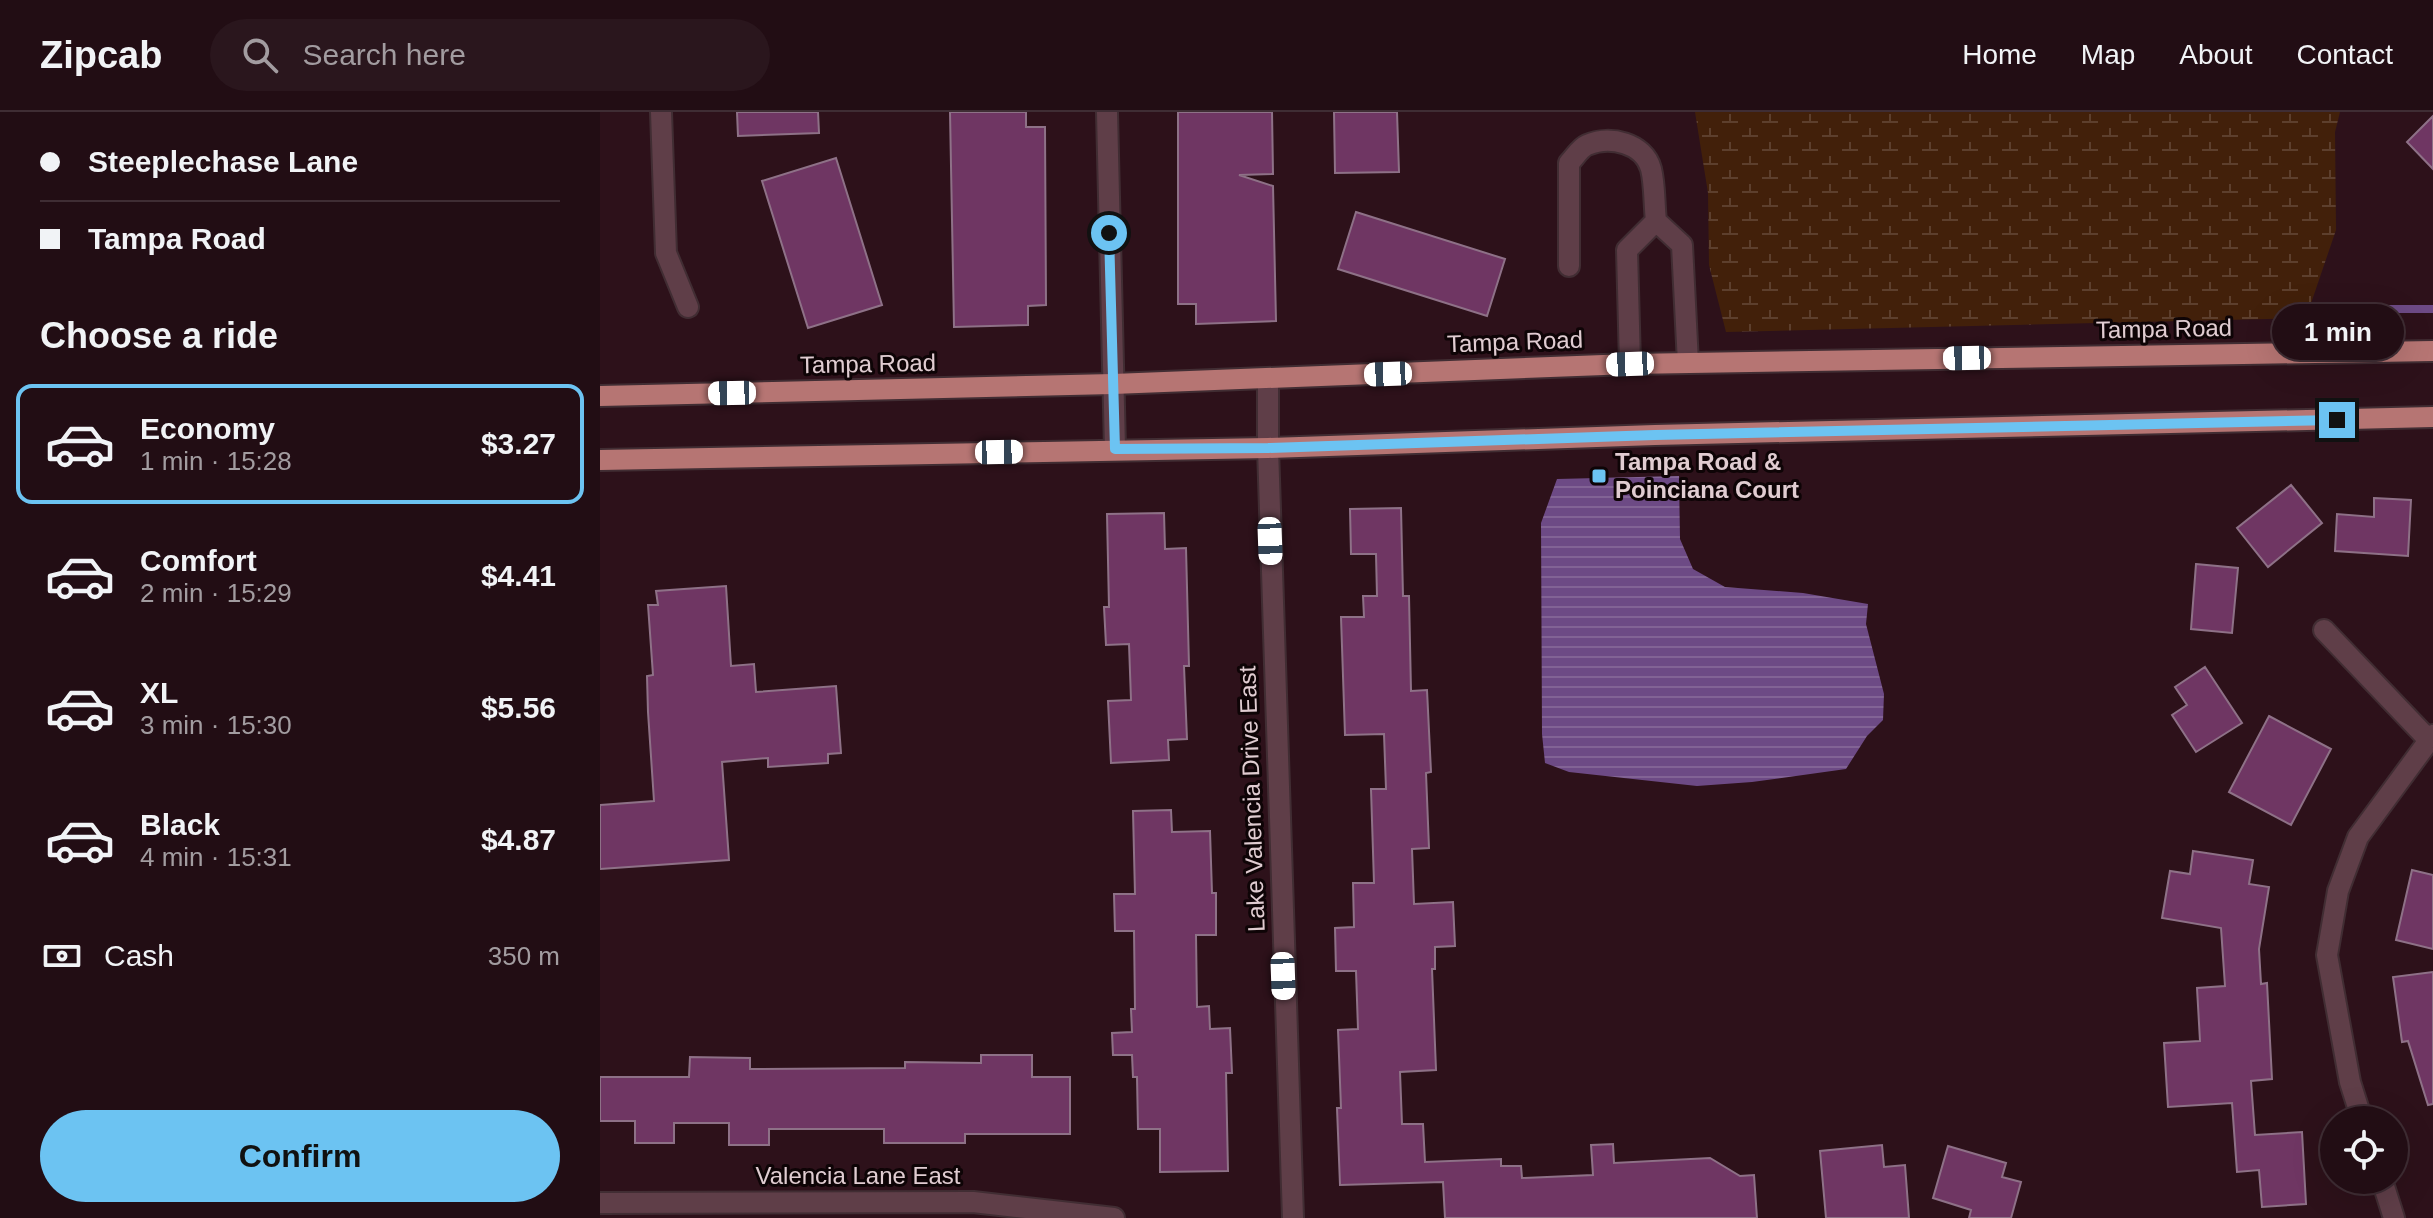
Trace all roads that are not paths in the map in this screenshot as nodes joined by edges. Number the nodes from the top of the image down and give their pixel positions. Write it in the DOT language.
graph roads {
  1 [pos="661,112"];
  2 [pos="1107,112"];
  3 [pos="1656,221"];
  4 [pos="1569,266"];
  5 [pos="688,307"];
  6 [pos="2433,351"];
  7 [pos="1688,363"];
  8 [pos="1630,364"];
  9 [pos="1268,379"];
  10 [pos="1113,384"];
  11 [pos="600,396"];
  12 [pos="2433,417"];
  13 [pos="1268,448"];
  14 [pos="1115,449"];
  15 [pos="600,460"];
  16 [pos="2324,630"];
  17 [pos="2430,737"];
  18 [pos="2358,1106"];
  19 [pos="2386,1194"];
  20 [pos="600,1203"];
  21 [pos="1114,1218"];
  22 [pos="1293,1218"];
  23 [pos="2394,1218"];
  1 -- 5 [label="street"];
  2 -- 10 [label="street"];
  3 -- 4 [label="street"];
  3 -- 7 [label="street"];
  3 -- 8 [label="street"];
  6 -- 7 [label="main road, Tampa Road"];
  7 -- 8 [label="main road, Tampa Road"];
  8 -- 9 [label="main road, Tampa Road"];
  9 -- 10 [label="main road, Tampa Road"];
  9 -- 13 [label="street, Lake Valencia Drive East"];
  10 -- 11 [label="main road, Tampa Road"];
  10 -- 14 [label="street"];
  12 -- 13 [label="main road"];
  13 -- 14 [label="main road"];
  13 -- 22 [label="street, Lake Valencia Drive East"];
  14 -- 15 [label="main road"];
  16 -- 17 [label="street"];
  17 -- 18 [label="street"];
  19 -- 23 [label="street"];
  20 -- 21 [label="street, Valencia Lane East"];
}
